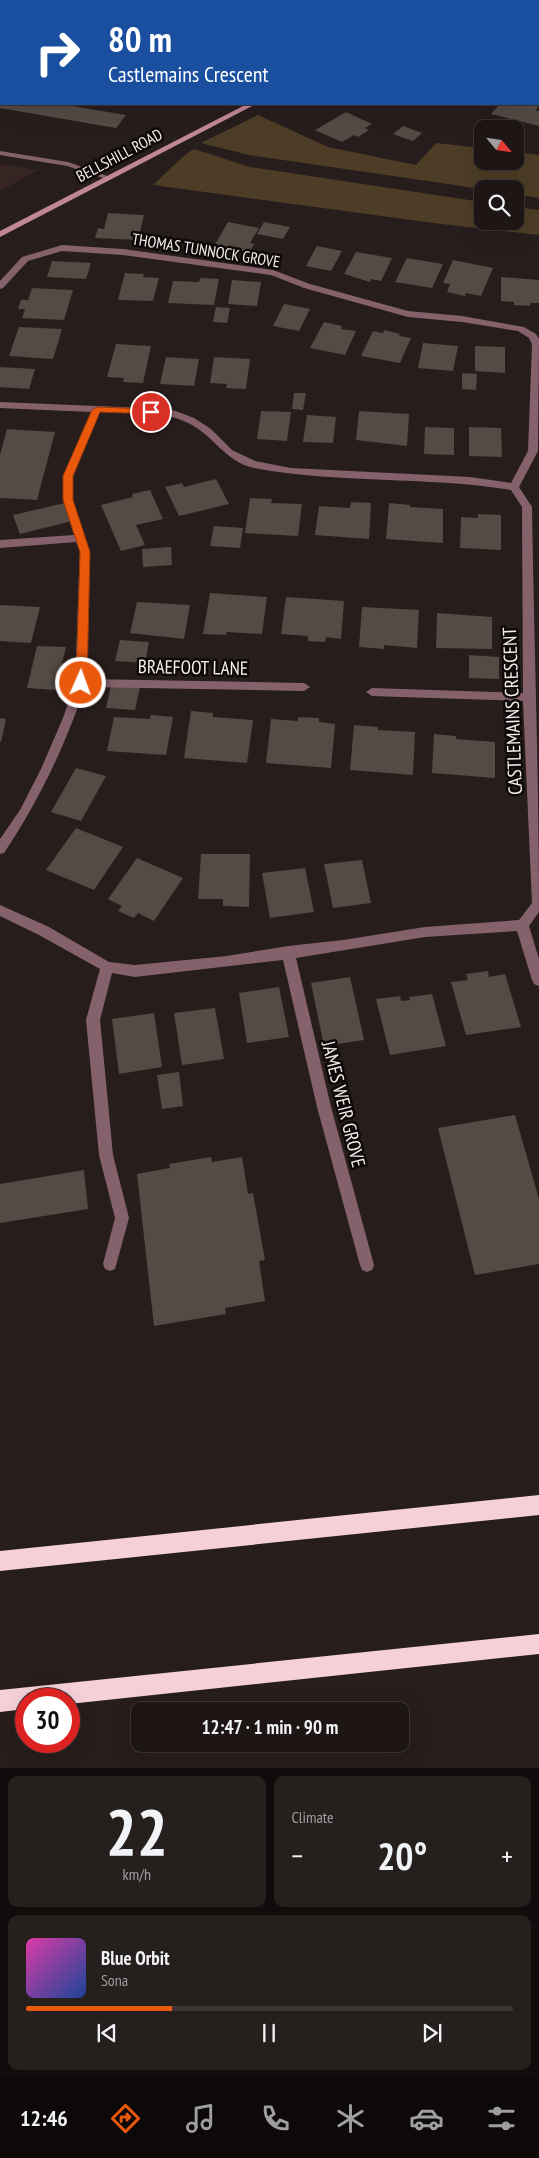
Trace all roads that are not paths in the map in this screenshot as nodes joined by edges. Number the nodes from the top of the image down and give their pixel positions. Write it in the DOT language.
graph roads {
  1 [pos="250,105"];
  2 [pos="0,152"];
  3 [pos="109,178"];
  4 [pos="0,234"];
  5 [pos="0,286"];
  6 [pos="536,335"];
  7 [pos="0,404"];
  8 [pos="97,410"];
  9 [pos="514,487"];
  10 [pos="80,538"];
  11 [pos="0,544"];
  12 [pos="81,683"];
  13 [pos="304,687"];
  14 [pos="372,692"];
  15 [pos="529,697"];
  16 [pos="0,850"];
  17 [pos="0,910"];
  18 [pos="522,925"];
  19 [pos="288,952"];
  20 [pos="107,967"];
  21 [pos="539,980"];
  22 [pos="110,1264"];
  23 [pos="367,1265"];
  24 [pos="539,1506"];
  25 [pos="0,1561"];
  26 [pos="539,1644"];
  27 [pos="0,1701"];
  1 -- 3 [label="main road, BELLSHILL ROAD"];
  2 -- 3 [label="street"];
  3 -- 4 [label="main road, BELLSHILL ROAD"];
  5 -- 6 [label="street, THOMAS TUNNOCK GROVE"];
  6 -- 9 [label="street, THOMAS TUNNOCK GROVE"];
  7 -- 8 [label="street"];
  8 -- 9 [label="street"];
  8 -- 10 [label="street"];
  9 -- 15 [label="street, CASTLEMAINS CRESCENT"];
  10 -- 11 [label="street"];
  10 -- 12 [label="street"];
  12 -- 13 [label="street, BRAEFOOT LANE"];
  12 -- 16 [label="street"];
  14 -- 15 [label="street"];
  15 -- 18 [label="street, CASTLEMAINS CRESCENT"];
  17 -- 20 [label="street"];
  18 -- 19 [label="street"];
  18 -- 21 [label="street"];
  19 -- 20 [label="street"];
  19 -- 23 [label="street, JAMES WEIR GROVE"];
  20 -- 22 [label="street"];
  24 -- 25 [label="highway"];
  26 -- 27 [label="highway"];
}
